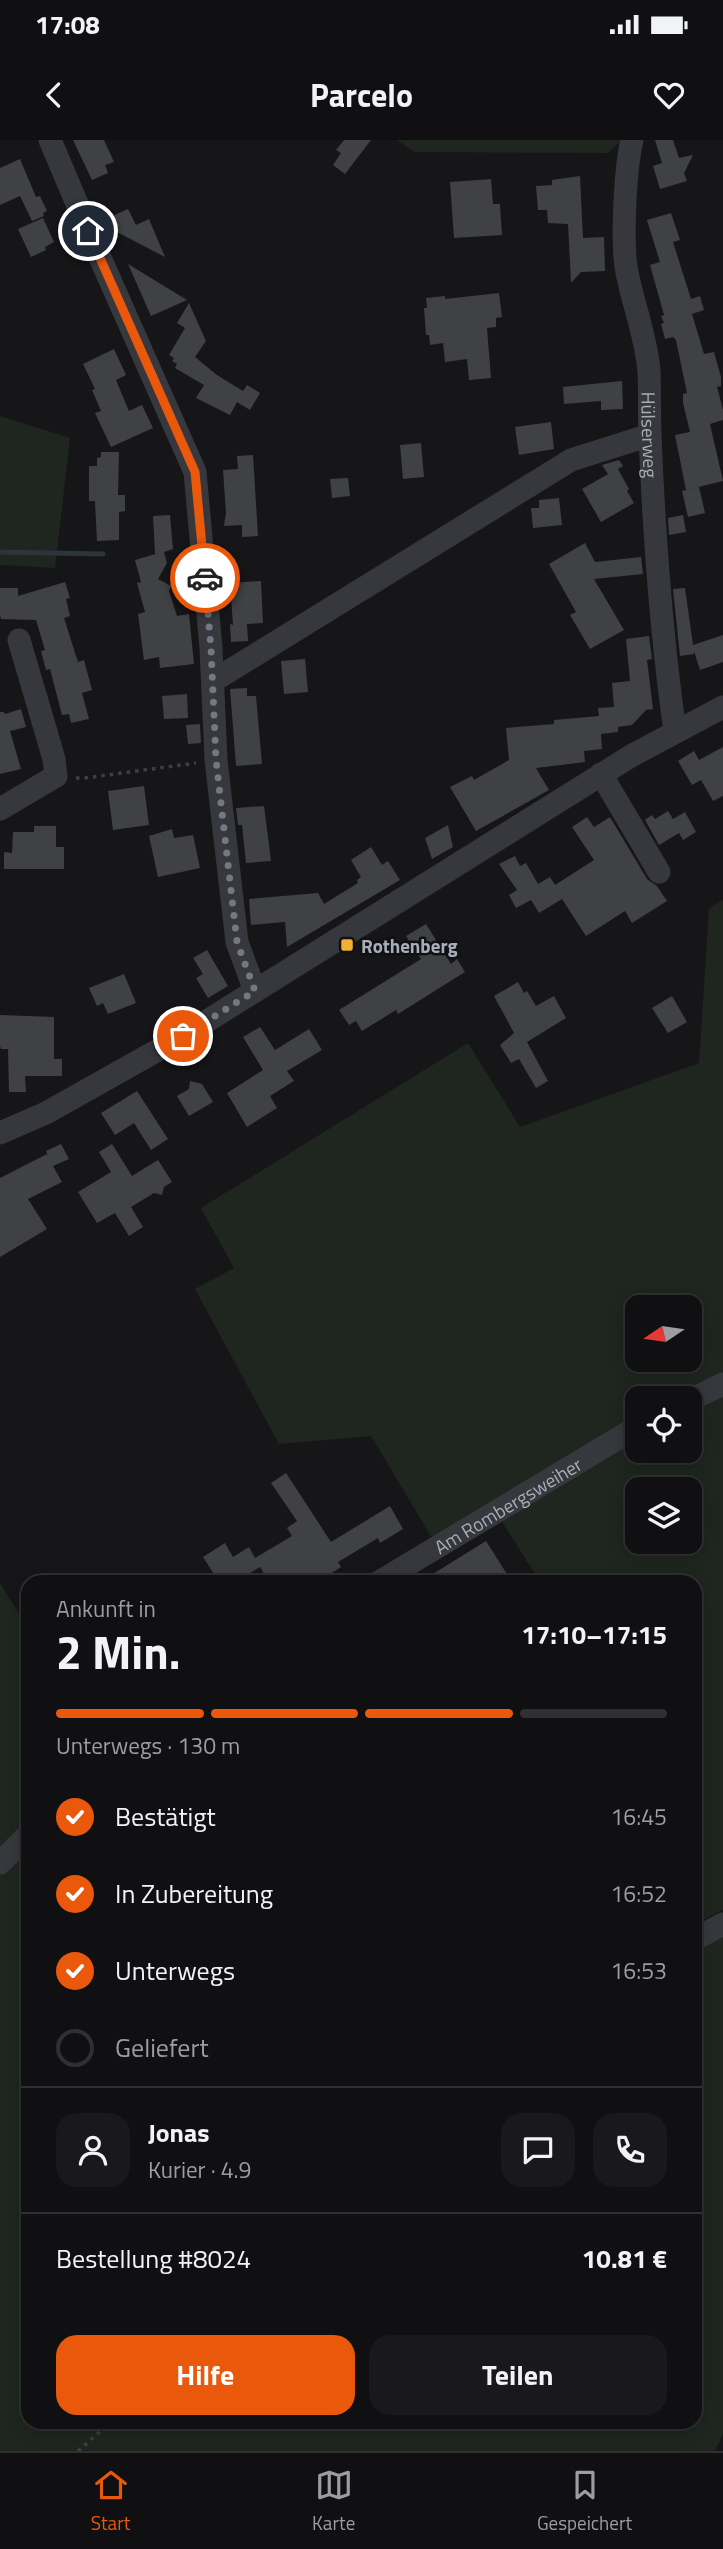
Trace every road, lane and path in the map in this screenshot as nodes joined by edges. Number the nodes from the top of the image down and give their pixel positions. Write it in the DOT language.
graph roads {
  1 [pos="50,140"];
  2 [pos="632,140"];
  3 [pos="650,435"];
  4 [pos="19,640"];
  5 [pos="212,681"];
  6 [pos="723,707"];
  7 [pos="675,731"];
  8 [pos="216,760"];
  9 [pos="601,774"];
  10 [pos="56,776"];
  11 [pos="0,809"];
  12 [pos="659,872"];
  13 [pos="255,991"];
  14 [pos="0,1133"];
  15 [pos="723,1384"];
  16 [pos="702,1394"];
  17 [pos="625,1434"];
  18 [pos="391,1575"];
  19 [pos="21,1842"];
  20 [pos="0,1863"];
  21 [pos="723,1924"];
  22 [pos="702,1935"];
  23 [pos="103,2429"];
  24 [pos="78,2451"];
  1 -- 5 [label="street"];
  2 -- 3 [label="street, Hülserweg"];
  3 -- 5 [label="street"];
  3 -- 7 [label="street, Hülserweg"];
  4 -- 10 [label="street"];
  5 -- 8 [label="street"];
  6 -- 7 [label="street"];
  7 -- 9 [label="street"];
  8 -- 10 [label="path"];
  8 -- 13 [label="street"];
  9 -- 12 [label="street"];
  9 -- 13 [label="street"];
  10 -- 11 [label="street"];
  13 -- 14 [label="street"];
  15 -- 16 [label="street"];
  17 -- 18 [label="street, Am Rombergsweiher"];
  19 -- 20 [label="street"];
  21 -- 22 [label="street"];
  23 -- 24 [label="path"];
}
